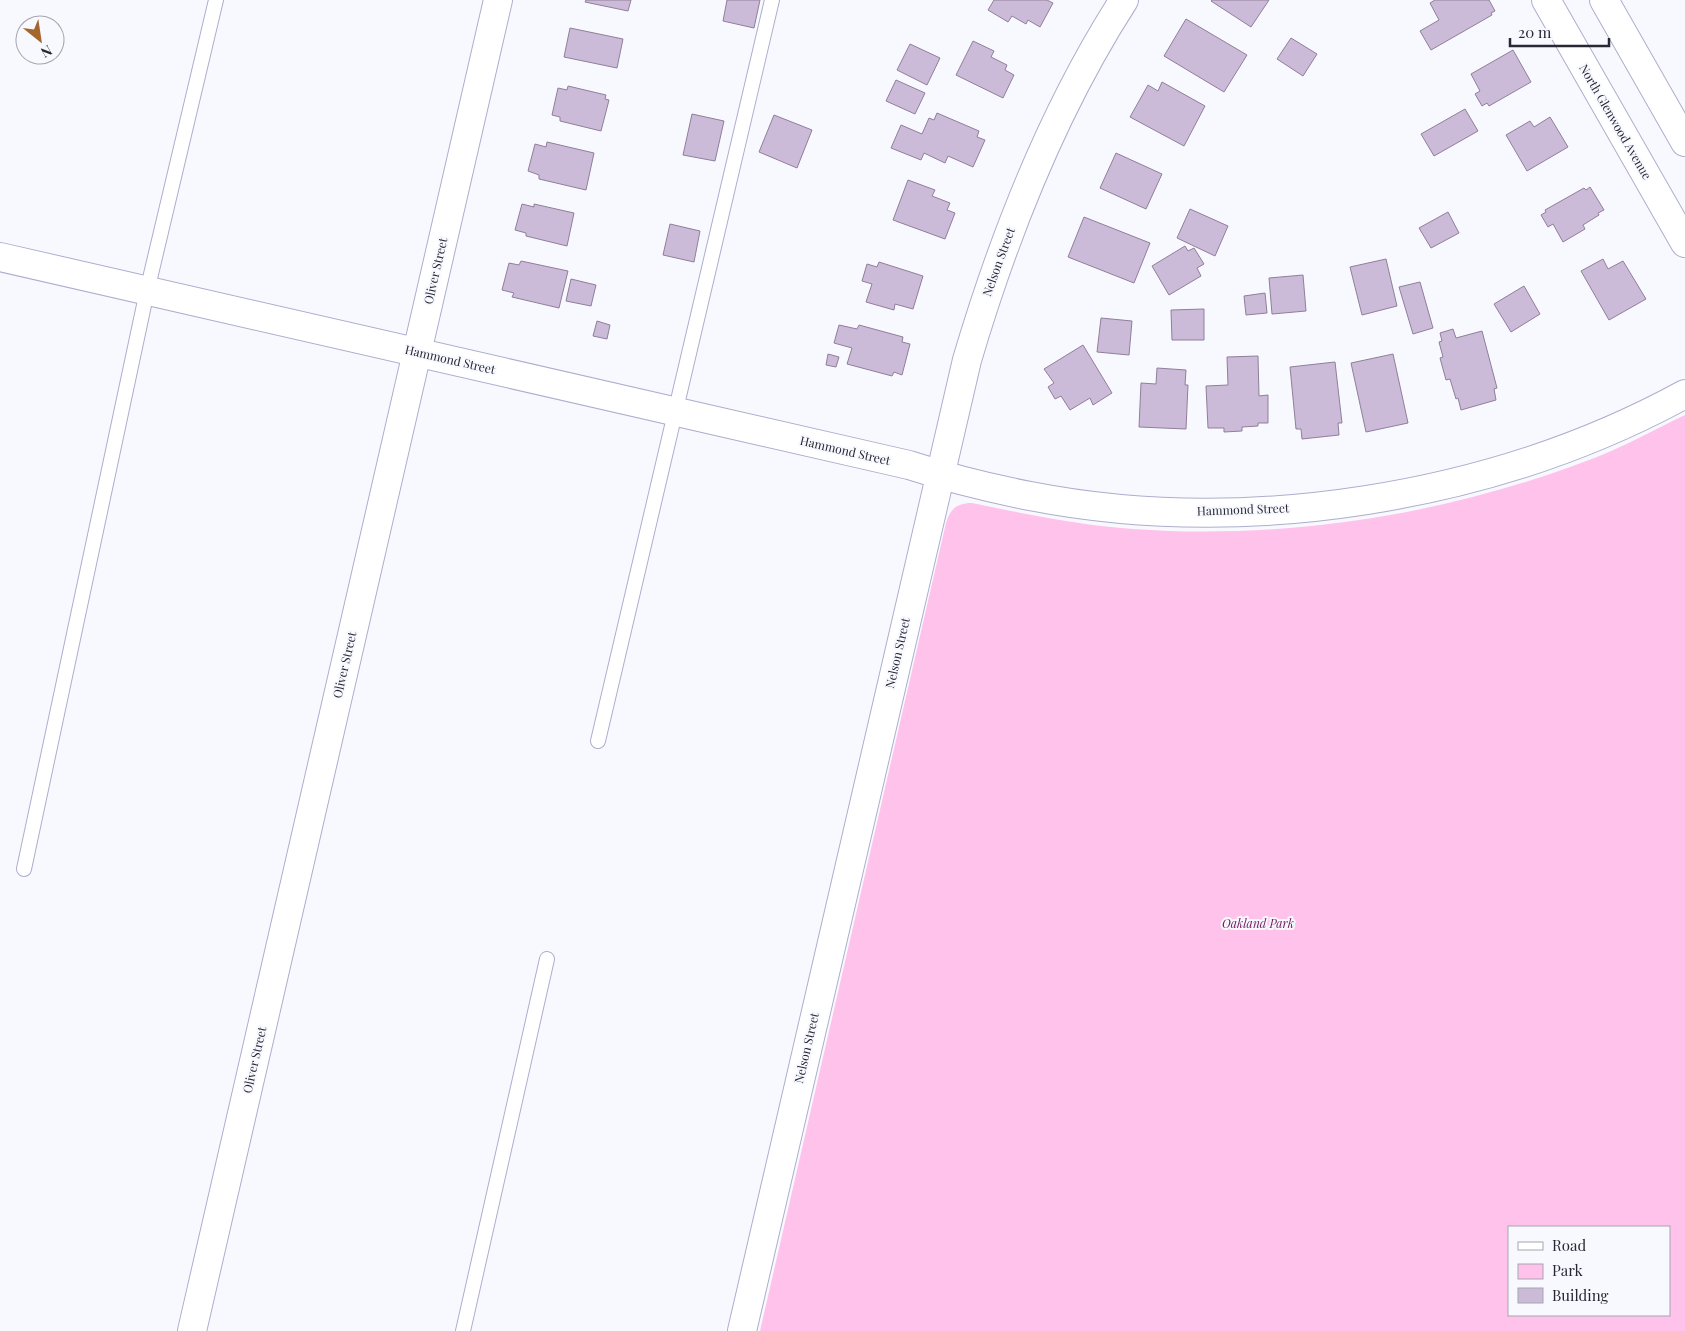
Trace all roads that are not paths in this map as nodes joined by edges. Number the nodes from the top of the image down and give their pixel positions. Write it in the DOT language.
graph roads {
  1 [pos="216,0"];
  2 [pos="498,0"];
  3 [pos="772,0"];
  4 [pos="1124,0"];
  5 [pos="1546,0"];
  6 [pos="1604,0"];
  7 [pos="1685,142"];
  8 [pos="1685,243"];
  9 [pos="0,257"];
  10 [pos="147,291"];
  11 [pos="417,353"];
  12 [pos="1685,394"];
  13 [pos="674,412"];
  14 [pos="939,475"];
  15 [pos="598,741"];
  16 [pos="24,869"];
  17 [pos="547,960"];
  18 [pos="192,1331"];
  19 [pos="464,1331"];
  20 [pos="742,1331"];
  1 -- 10 [label="lane"];
  2 -- 11 [label="street, Oliver Street"];
  3 -- 13 [label="lane"];
  4 -- 14 [label="street, Nelson Street"];
  5 -- 8 [label="street, North Glenwood Avenue"];
  6 -- 7 [label="street"];
  9 -- 10 [label="street, Hammond Street"];
  10 -- 11 [label="street, Hammond Street"];
  10 -- 16 [label="lane"];
  11 -- 13 [label="street, Hammond Street"];
  11 -- 18 [label="street, Oliver Street"];
  12 -- 14 [label="street, Hammond Street"];
  13 -- 14 [label="street, Hammond Street"];
  13 -- 15 [label="lane"];
  14 -- 20 [label="street, Nelson Street"];
  17 -- 19 [label="lane"];
}
